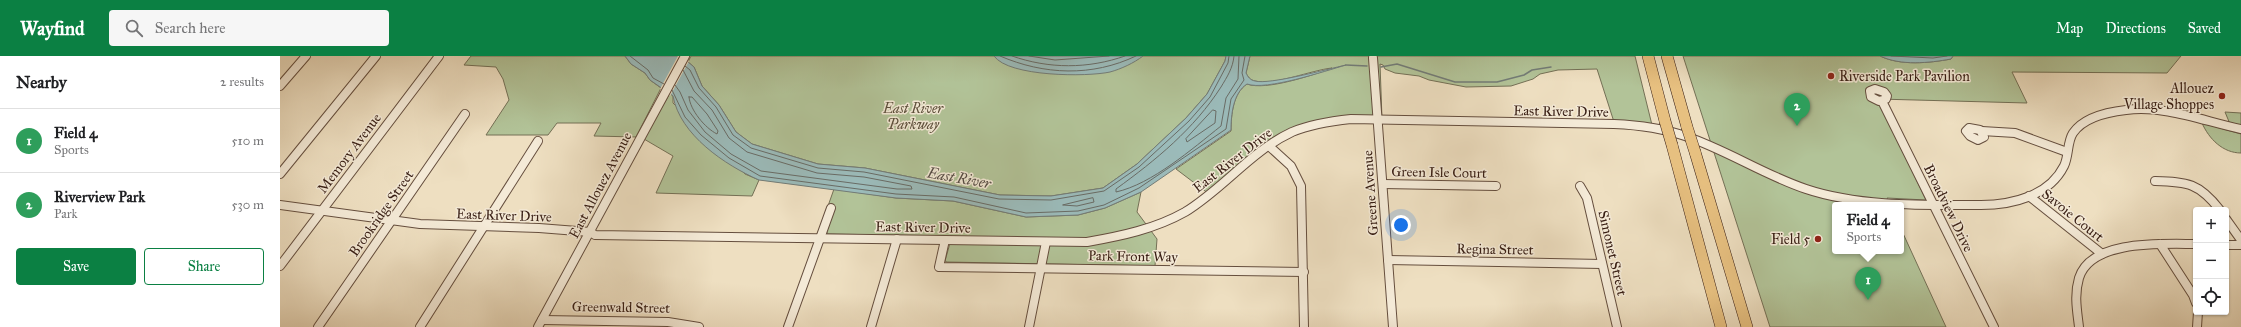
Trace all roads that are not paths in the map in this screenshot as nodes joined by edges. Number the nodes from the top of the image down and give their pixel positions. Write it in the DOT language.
graph roads {
  1 [pos="306,56"];
  2 [pos="376,56"];
  3 [pos="439,56"];
  4 [pos="685,56"];
  5 [pos="1648,56"];
  6 [pos="1667,56"];
  7 [pos="1373,58"];
  8 [pos="280,86"];
  9 [pos="1882,101"];
  10 [pos="465,114"];
  11 [pos="1378,119"];
  12 [pos="2241,130"];
  13 [pos="1982,132"];
  14 [pos="538,141"];
  15 [pos="1269,146"];
  16 [pos="2067,152"];
  17 [pos="280,174"];
  18 [pos="2155,181"];
  19 [pos="1383,184"];
  20 [pos="1496,186"];
  21 [pos="1580,186"];
  22 [pos="2029,196"];
  23 [pos="1897,202"];
  24 [pos="1904,202"];
  25 [pos="1932,204"];
  26 [pos="280,205"];
  27 [pos="2218,207"];
  28 [pos="831,208"];
  29 [pos="322,210"];
  30 [pos="393,219"];
  31 [pos="2229,223"];
  32 [pos="483,227"];
  33 [pos="590,232"];
  34 [pos="820,238"];
  35 [pos="897,239"];
  36 [pos="945,240"];
  37 [pos="2241,240"];
  38 [pos="1046,242"];
  39 [pos="2160,244"];
  40 [pos="2193,244"];
  41 [pos="2229,245"];
  42 [pos="2241,245"];
  43 [pos="2102,254"];
  44 [pos="1388,260"];
  45 [pos="1602,264"];
  46 [pos="280,266"];
  47 [pos="1041,268"];
  48 [pos="1304,272"];
  49 [pos="2193,295"];
  50 [pos="2198,315"];
  51 [pos="540,323"];
  52 [pos="318,327"];
  53 [pos="420,327"];
  54 [pos="699,327"];
  55 [pos="788,327"];
  56 [pos="871,327"];
  57 [pos="1029,327"];
  58 [pos="1304,327"];
  59 [pos="1393,327"];
  60 [pos="1616,327"];
  61 [pos="1721,327"];
  62 [pos="1747,327"];
  63 [pos="1994,327"];
  64 [pos="2079,327"];
  65 [pos="2197,327"];
  1 -- 8 [label="street"];
  2 -- 17 [label="street"];
  3 -- 29 [label="street, Memory Avenue"];
  4 -- 33 [label="street, East Allouez Avenue"];
  5 -- 61 [label="highway, bridge"];
  6 -- 62 [label="highway, bridge"];
  7 -- 11 [label="street, Greene Avenue"];
  9 -- 25 [label="street, Broadview Drive"];
  10 -- 30 [label="street, Brookridge Street"];
  11 -- 15 [label="street, East River Drive"];
  11 -- 19 [label="street, Greene Avenue"];
  11 -- 23 [label="street, East River Drive"];
  12 -- 16 [label="street, East River Drive"];
  13 -- 16 [label="street"];
  14 -- 32 [label="street"];
  15 -- 38 [label="street, East River Drive"];
  15 -- 48 [label="street"];
  16 -- 22 [label="street, East River Drive"];
  18 -- 27 [label="street"];
  19 -- 20 [label="street, Green Isle Court"];
  19 -- 44 [label="street, Greene Avenue"];
  21 -- 45 [label="street, Simonet Street"];
  22 -- 25 [label="street, East River Drive"];
  22 -- 43 [label="street, Savoie Court"];
  24 -- 25 [label="street, East River Drive"];
  25 -- 63 [label="street, Broadview Drive"];
  26 -- 29 [label="street, East River Drive"];
  28 -- 34 [label="street"];
  29 -- 30 [label="street, East River Drive"];
  29 -- 46 [label="street, Memory Avenue"];
  30 -- 32 [label="street, East River Drive"];
  30 -- 52 [label="street, Brookridge Street"];
  31 -- 37 [label="street"];
  32 -- 33 [label="street, East River Drive"];
  32 -- 53 [label="street"];
  33 -- 34 [label="street, East River Drive"];
  33 -- 51 [label="street, East Allouez Avenue"];
  34 -- 35 [label="street, East River Drive"];
  34 -- 55 [label="street"];
  35 -- 36 [label="street, East River Drive"];
  35 -- 56 [label="street"];
  36 -- 38 [label="street, East River Drive"];
  36 -- 47 [label="street, Park Front Way"];
  38 -- 47 [label="street"];
  39 -- 40 [label="street"];
  39 -- 43 [label="street"];
  39 -- 49 [label="street"];
  41 -- 42 [label="street"];
  43 -- 64 [label="street"];
  44 -- 45 [label="street, Regina Street"];
  44 -- 59 [label="street, Greene Avenue"];
  45 -- 60 [label="street, Simonet Street"];
  47 -- 48 [label="street, Park Front Way"];
  47 -- 57 [label="street"];
  48 -- 58 [label="street"];
  50 -- 65 [label="street"];
  51 -- 54 [label="street, Greenwald Street"];
}
